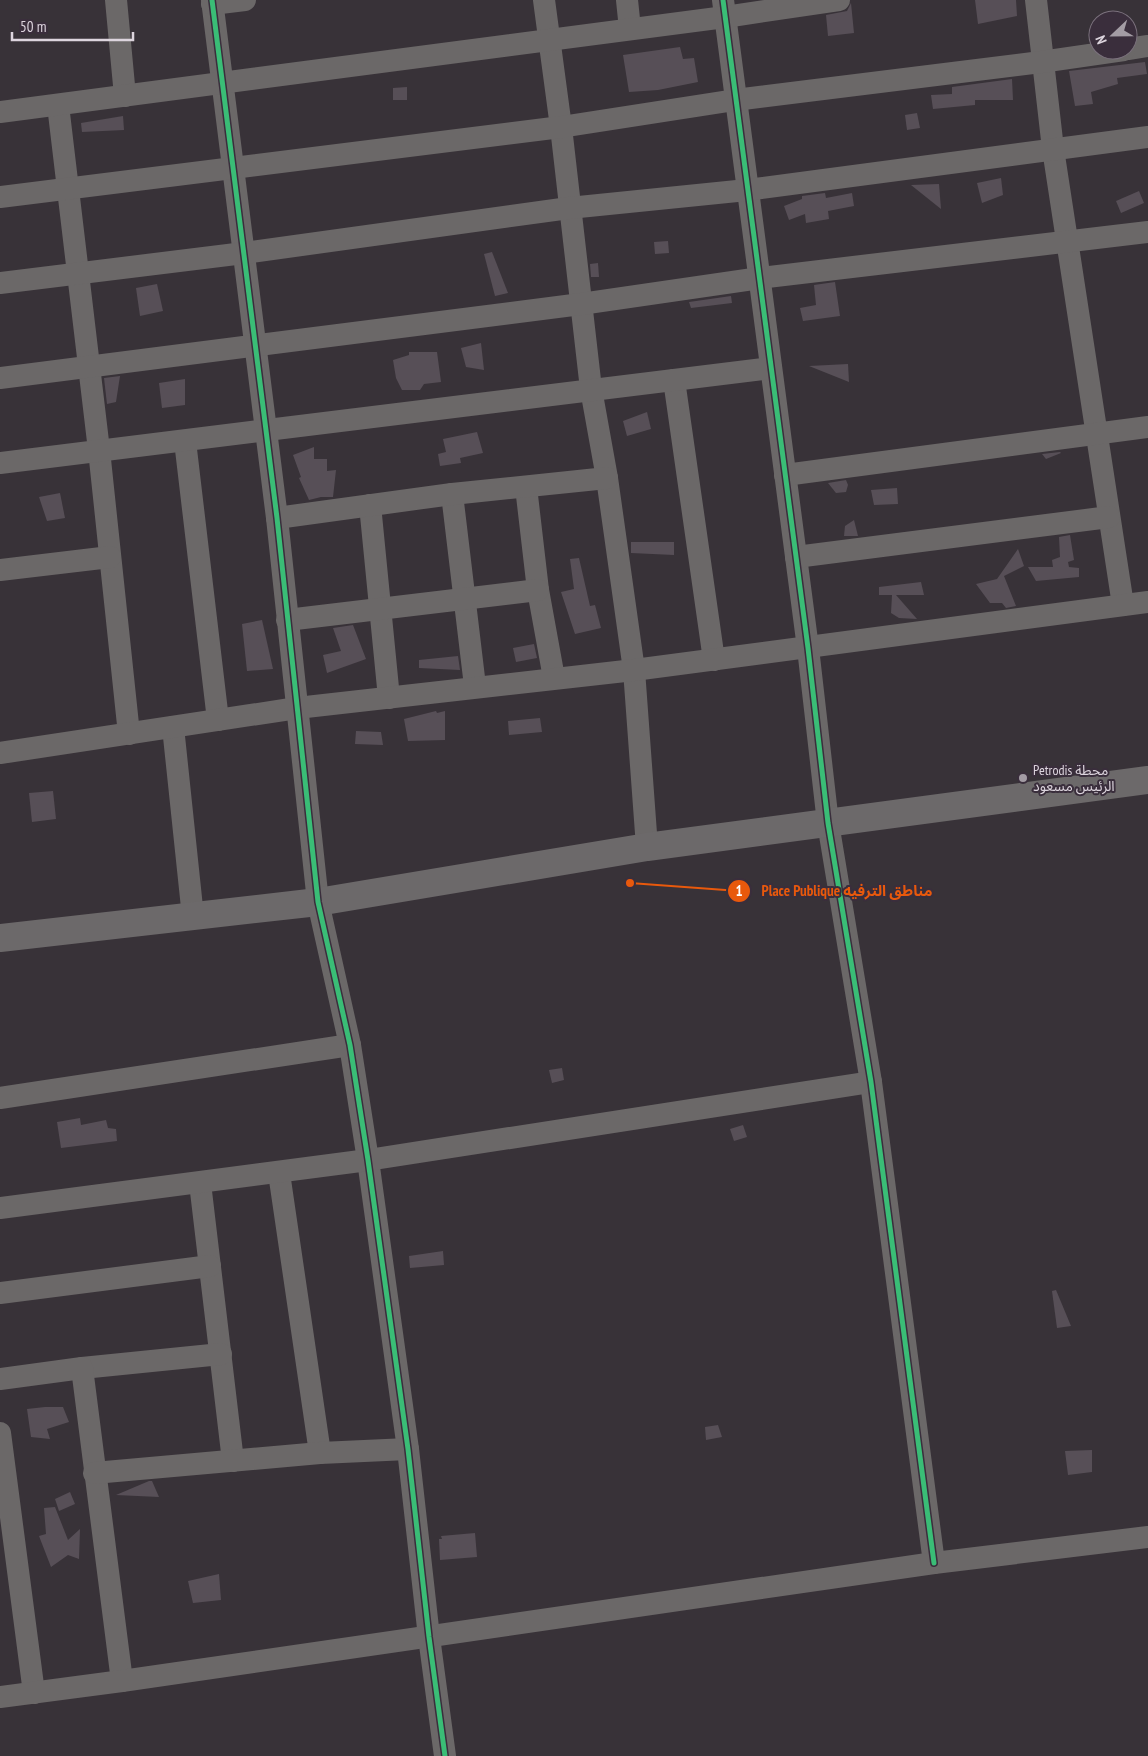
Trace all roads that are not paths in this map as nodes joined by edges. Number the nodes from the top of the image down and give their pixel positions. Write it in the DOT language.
graph roads {
  1 [pos="116,0"];
  2 [pos="245,0"];
  3 [pos="544,0"];
  4 [pos="626,0"];
  5 [pos="839,0"];
  6 [pos="1036,0"];
  7 [pos="212,2"];
  8 [pos="724,8"];
  9 [pos="630,29"];
  10 [pos="550,40"];
  11 [pos="1088,55"];
  12 [pos="1041,62"];
  13 [pos="222,83"];
  14 [pos="125,96"];
  15 [pos="735,100"];
  16 [pos="58,105"];
  17 [pos="0,112"];
  18 [pos="561,127"];
  19 [pos="1148,137"];
  20 [pos="1053,149"];
  21 [pos="233,166"];
  22 [pos="68,188"];
  23 [pos="747,190"];
  24 [pos="0,197"];
  25 [pos="569,208"];
  26 [pos="1148,232"];
  27 [pos="1067,242"];
  28 [pos="244,252"];
  29 [pos="78,272"];
  30 [pos="760,278"];
  31 [pos="0,282"];
  32 [pos="580,304"];
  33 [pos="256,345"];
  34 [pos="90,368"];
  35 [pos="771,368"];
  36 [pos="0,378"];
  37 [pos="674,380"];
  38 [pos="591,389"];
  39 [pos="1148,427"];
  40 [pos="265,431"];
  41 [pos="1097,434"];
  42 [pos="185,441"];
  43 [pos="99,450"];
  44 [pos="0,463"];
  45 [pos="785,475"];
  46 [pos="608,478"];
  47 [pos="526,487"];
  48 [pos="452,494"];
  49 [pos="370,505"];
  50 [pos="1109,517"];
  51 [pos="277,518"];
  52 [pos="110,557"];
  53 [pos="796,557"];
  54 [pos="0,570"];
  55 [pos="538,590"];
  56 [pos="466,600"];
  57 [pos="1148,602"];
  58 [pos="1122,605"];
  59 [pos="379,609"];
  60 [pos="287,620"];
  61 [pos="808,648"];
  62 [pos="714,660"];
  63 [pos="634,670"];
  64 [pos="554,678"];
  65 [pos="475,686"];
  66 [pos="389,698"];
  67 [pos="297,708"];
  68 [pos="218,720"];
  69 [pos="173,727"];
  70 [pos="129,734"];
  71 [pos="0,753"];
  72 [pos="1148,780"];
  73 [pos="828,823"];
  74 [pos="647,847"];
  75 [pos="318,902"];
  76 [pos="193,917"];
  77 [pos="0,938"];
  78 [pos="350,1045"];
  79 [pos="870,1082"];
  80 [pos="0,1098"];
  81 [pos="368,1160"];
  82 [pos="280,1173"];
  83 [pos="200,1183"];
  84 [pos="0,1208"];
  85 [pos="210,1266"];
  86 [pos="0,1293"];
  87 [pos="221,1354"];
  88 [pos="82,1368"];
  89 [pos="0,1380"];
  90 [pos="0,1434"];
  91 [pos="408,1449"];
  92 [pos="320,1453"];
  93 [pos="233,1461"];
  94 [pos="94,1474"];
  95 [pos="1148,1537"];
  96 [pos="934,1563"];
  97 [pos="429,1637"];
  98 [pos="122,1681"];
  99 [pos="34,1693"];
  100 [pos="0,1697"];
  101 [pos="444,1756"];
  1 -- 14 [label="street"];
  2 -- 7 [label="street"];
  3 -- 10 [label="street"];
  4 -- 9 [label="street"];
  5 -- 8 [label="street"];
  6 -- 12 [label="street"];
  7 -- 13 [label="street"];
  8 -- 9 [label="street"];
  8 -- 15 [label="street"];
  9 -- 10 [label="street"];
  10 -- 13 [label="street"];
  10 -- 18 [label="street"];
  11 -- 12 [label="street"];
  12 -- 15 [label="street"];
  12 -- 20 [label="street"];
  13 -- 14 [label="street"];
  13 -- 21 [label="street"];
  14 -- 16 [label="street"];
  15 -- 18 [label="street"];
  15 -- 23 [label="street"];
  16 -- 17 [label="street"];
  16 -- 22 [label="street"];
  18 -- 21 [label="street"];
  18 -- 25 [label="street"];
  19 -- 20 [label="street"];
  20 -- 23 [label="street"];
  20 -- 27 [label="street"];
  21 -- 22 [label="street"];
  21 -- 28 [label="street"];
  22 -- 24 [label="street"];
  22 -- 29 [label="street"];
  23 -- 25 [label="street"];
  23 -- 30 [label="street"];
  25 -- 28 [label="street"];
  25 -- 32 [label="street"];
  26 -- 27 [label="street"];
  27 -- 30 [label="street"];
  27 -- 41 [label="street"];
  28 -- 29 [label="street"];
  28 -- 33 [label="street"];
  29 -- 31 [label="street"];
  29 -- 34 [label="street"];
  30 -- 32 [label="street"];
  30 -- 35 [label="street"];
  32 -- 33 [label="street"];
  32 -- 38 [label="street"];
  33 -- 34 [label="street"];
  33 -- 40 [label="street"];
  34 -- 36 [label="street"];
  34 -- 43 [label="street"];
  35 -- 37 [label="street"];
  35 -- 45 [label="street"];
  37 -- 38 [label="street"];
  37 -- 62 [label="street"];
  38 -- 40 [label="street"];
  38 -- 46 [label="street"];
  39 -- 41 [label="street"];
  40 -- 42 [label="street"];
  40 -- 51 [label="street"];
  41 -- 45 [label="street"];
  41 -- 50 [label="street"];
  42 -- 43 [label="street"];
  42 -- 68 [label="street"];
  43 -- 44 [label="street"];
  43 -- 52 [label="street"];
  45 -- 53 [label="street"];
  46 -- 47 [label="street"];
  46 -- 63 [label="street"];
  47 -- 48 [label="street"];
  47 -- 55 [label="street"];
  48 -- 49 [label="street"];
  48 -- 56 [label="street"];
  49 -- 51 [label="street"];
  49 -- 59 [label="street"];
  50 -- 53 [label="street"];
  50 -- 58 [label="street"];
  51 -- 60 [label="street"];
  52 -- 54 [label="street"];
  52 -- 70 [label="street"];
  53 -- 61 [label="street"];
  55 -- 56 [label="street"];
  55 -- 64 [label="street"];
  56 -- 59 [label="street"];
  56 -- 65 [label="street"];
  57 -- 58 [label="street"];
  58 -- 61 [label="street"];
  59 -- 60 [label="street"];
  59 -- 66 [label="street"];
  60 -- 67 [label="street"];
  61 -- 62 [label="street"];
  61 -- 73 [label="street"];
  62 -- 63 [label="street"];
  63 -- 64 [label="street"];
  63 -- 74 [label="street"];
  64 -- 65 [label="street"];
  65 -- 66 [label="street"];
  66 -- 67 [label="street"];
  67 -- 68 [label="street"];
  67 -- 75 [label="street"];
  68 -- 69 [label="street"];
  69 -- 70 [label="street"];
  69 -- 76 [label="street"];
  70 -- 71 [label="street"];
  72 -- 73 [label="main road"];
  73 -- 74 [label="main road"];
  73 -- 79 [label="street"];
  74 -- 75 [label="main road"];
  75 -- 76 [label="main road"];
  75 -- 78 [label="street"];
  76 -- 77 [label="main road"];
  78 -- 80 [label="street"];
  78 -- 81 [label="street"];
  79 -- 81 [label="street"];
  79 -- 96 [label="street"];
  81 -- 82 [label="street"];
  81 -- 91 [label="street"];
  82 -- 83 [label="street"];
  82 -- 92 [label="street"];
  83 -- 84 [label="street"];
  83 -- 85 [label="street"];
  85 -- 86 [label="street"];
  85 -- 87 [label="street"];
  87 -- 88 [label="street"];
  87 -- 93 [label="street"];
  88 -- 89 [label="street"];
  88 -- 94 [label="street"];
  90 -- 99 [label="street"];
  91 -- 92 [label="street"];
  91 -- 97 [label="street"];
  92 -- 93 [label="street"];
  93 -- 94 [label="street"];
  94 -- 98 [label="street"];
  95 -- 96 [label="street"];
  96 -- 97 [label="street"];
  97 -- 98 [label="street"];
  97 -- 101 [label="street"];
  98 -- 99 [label="street"];
  99 -- 100 [label="street"];
}
